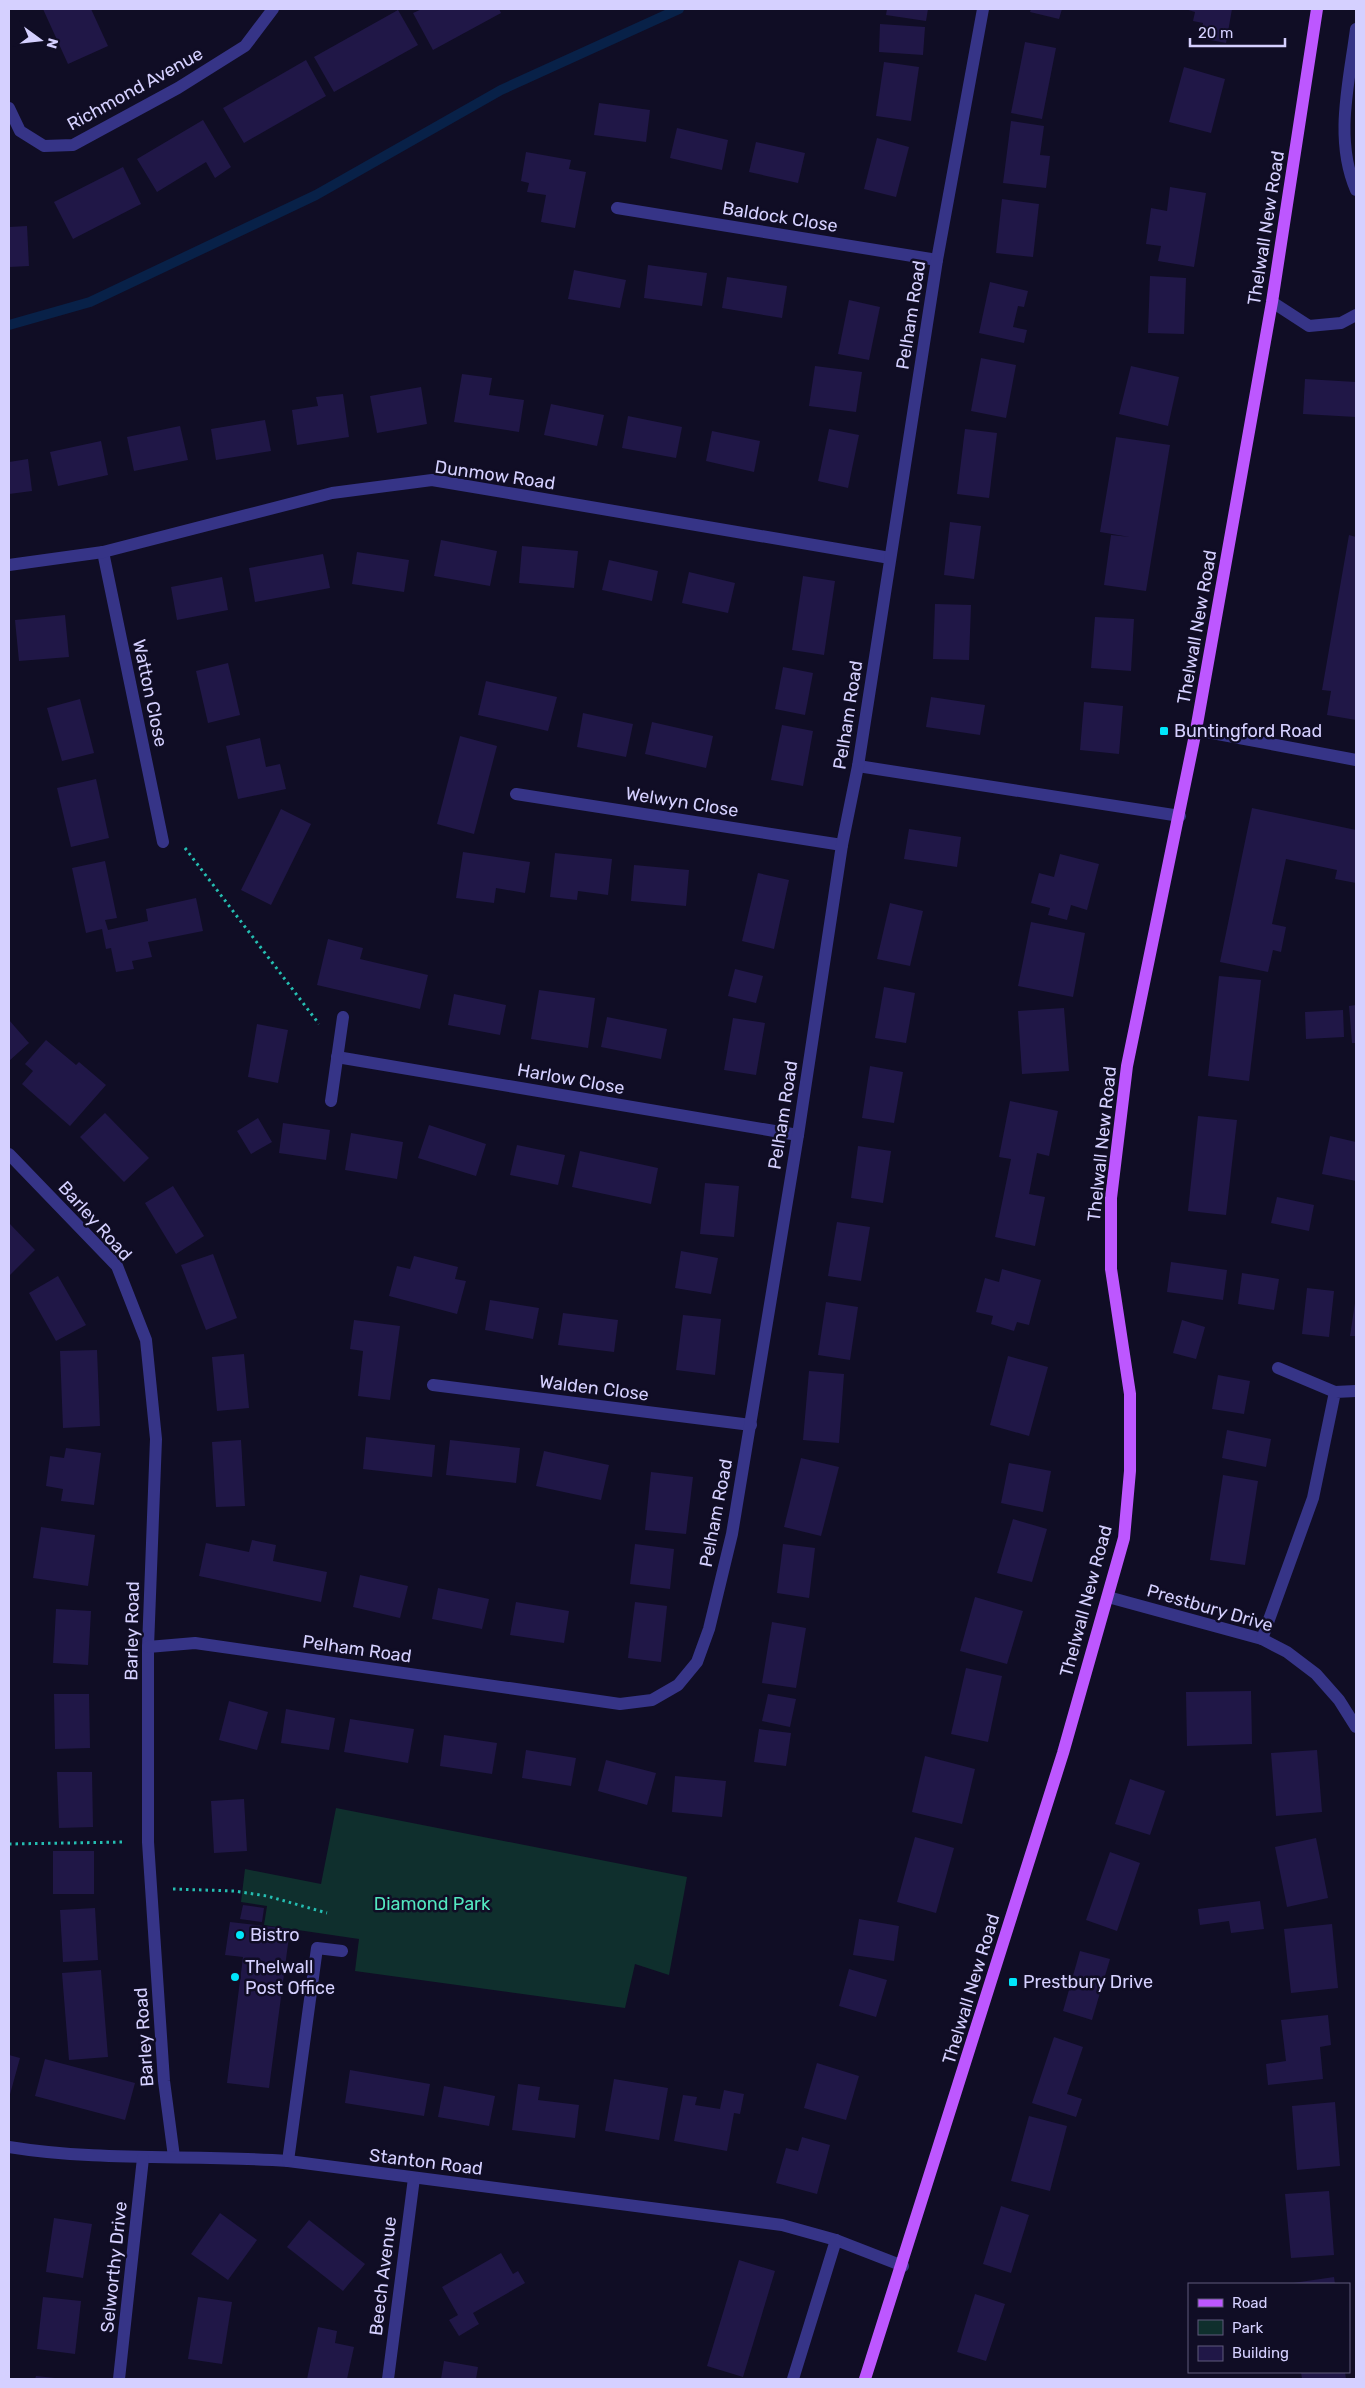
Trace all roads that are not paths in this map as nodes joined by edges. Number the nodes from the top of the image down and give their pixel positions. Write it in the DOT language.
graph roads {
  1 [pos="273,9"];
  2 [pos="983,9"];
  3 [pos="1317,9"];
  4 [pos="1356,30"];
  5 [pos="9,108"];
  6 [pos="1356,190"];
  7 [pos="617,208"];
  8 [pos="937,260"];
  9 [pos="1272,302"];
  10 [pos="1356,315"];
  11 [pos="103,552"];
  12 [pos="890,558"];
  13 [pos="9,565"];
  14 [pos="1196,730"];
  15 [pos="1356,760"];
  16 [pos="858,766"];
  17 [pos="516,794"];
  18 [pos="1180,816"];
  19 [pos="163,842"];
  20 [pos="842,844"];
  21 [pos="343,1018"];
  22 [pos="337,1057"];
  23 [pos="331,1101"];
  24 [pos="798,1135"];
  25 [pos="9,1154"];
  26 [pos="1278,1368"];
  27 [pos="433,1384"];
  28 [pos="1356,1390"];
  29 [pos="1335,1392"];
  30 [pos="751,1425"];
  31 [pos="1108,1597"];
  32 [pos="1262,1639"];
  33 [pos="148,1647"];
  34 [pos="1356,1727"];
  35 [pos="342,1951"];
  36 [pos="9,2147"];
  37 [pos="143,2158"];
  38 [pos="174,2158"];
  39 [pos="288,2161"];
  40 [pos="414,2178"];
  41 [pos="836,2240"];
  42 [pos="903,2266"];
  43 [pos="120,2379"];
  44 [pos="388,2379"];
  45 [pos="793,2379"];
  46 [pos="865,2379"];
  1 -- 5 [label="street, Richmond Avenue"];
  2 -- 8 [label="street, Pelham Road"];
  3 -- 9 [label="main road, Thelwall New Road"];
  4 -- 6 [label="street"];
  7 -- 8 [label="street, Baldock Close"];
  8 -- 12 [label="street, Pelham Road"];
  9 -- 10 [label="street"];
  9 -- 14 [label="main road, Thelwall New Road"];
  11 -- 12 [label="street, Dunmow Road"];
  11 -- 13 [label="street, Dunmow Road"];
  11 -- 19 [label="street, Watton Close"];
  12 -- 16 [label="street, Pelham Road"];
  14 -- 15 [label="street"];
  14 -- 18 [label="main road, Thelwall New Road"];
  16 -- 18 [label="street"];
  16 -- 20 [label="street, Pelham Road"];
  17 -- 20 [label="street, Welwyn Close"];
  18 -- 31 [label="main road, Thelwall New Road"];
  20 -- 24 [label="street, Pelham Road"];
  21 -- 22 [label="street"];
  22 -- 23 [label="street"];
  22 -- 24 [label="street, Harlow Close"];
  24 -- 30 [label="street, Pelham Road"];
  25 -- 33 [label="street, Barley Road"];
  26 -- 29 [label="street"];
  27 -- 30 [label="street, Walden Close"];
  28 -- 29 [label="street"];
  29 -- 32 [label="street"];
  30 -- 33 [label="street, Pelham Road"];
  31 -- 32 [label="street, Prestbury Drive"];
  31 -- 42 [label="main road, Thelwall New Road"];
  32 -- 34 [label="street, Prestbury Drive"];
  33 -- 38 [label="street, Barley Road"];
  35 -- 39 [label="street"];
  36 -- 37 [label="street, Stanton Road"];
  37 -- 38 [label="street, Stanton Road"];
  37 -- 43 [label="street, Selworthy Drive"];
  38 -- 39 [label="street, Stanton Road"];
  39 -- 40 [label="street, Stanton Road"];
  40 -- 41 [label="street, Stanton Road"];
  40 -- 44 [label="street, Beech Avenue"];
  41 -- 42 [label="street"];
  41 -- 45 [label="street"];
  42 -- 46 [label="main road, Thelwall New Road"];
}
